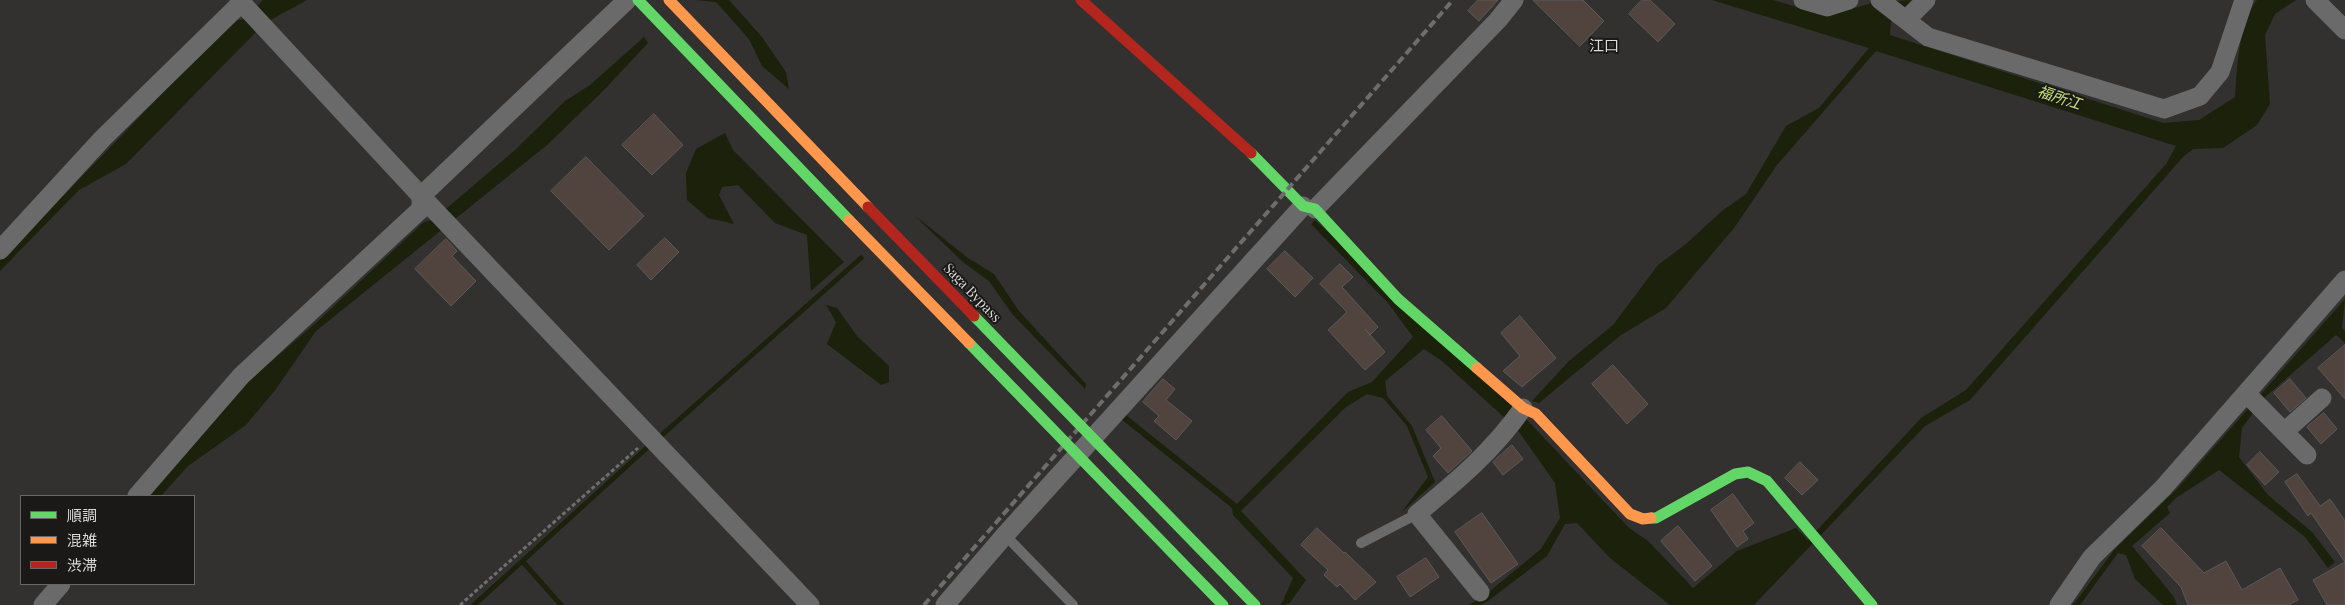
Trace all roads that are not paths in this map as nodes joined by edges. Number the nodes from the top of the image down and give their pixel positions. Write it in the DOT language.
graph roads {
  1 [pos="627,0"];
  2 [pos="638,0"];
  3 [pos="669,0"];
  4 [pos="1514,0"];
  5 [pos="1803,0"];
  6 [pos="1849,0"];
  7 [pos="1881,0"];
  8 [pos="1926,0"];
  9 [pos="2244,0"];
  10 [pos="2316,0"];
  11 [pos="243,4"];
  12 [pos="1093,4"];
  13 [pos="1907,19"];
  14 [pos="2345,30"];
  15 [pos="421,196"];
  16 [pos="1309,208"];
  17 [pos="0,250"];
  18 [pos="2345,280"];
  19 [pos="2322,398"];
  20 [pos="2253,400"];
  21 [pos="1523,415"];
  22 [pos="2284,432"];
  23 [pos="2307,455"];
  24 [pos="138,495"];
  25 [pos="1417,514"];
  26 [pos="1005,535"];
  27 [pos="1361,543"];
  28 [pos="60,585"];
  29 [pos="1481,598"];
  30 [pos="42,605"];
  31 [pos="810,605"];
  32 [pos="946,605"];
  33 [pos="1073,605"];
  34 [pos="1223,605"];
  35 [pos="1254,605"];
  36 [pos="1872,605"];
  37 [pos="2059,605"];
  1 -- 15 [label="street"];
  2 -- 34 [label="main road, bridge"];
  3 -- 35 [label="main road, Saga Bypass, bridge"];
  4 -- 16 [label="street"];
  5 -- 6 [label="street"];
  7 -- 13 [label="street"];
  8 -- 13 [label="street"];
  9 -- 13 [label="street"];
  10 -- 14 [label="street"];
  11 -- 15 [label="street"];
  11 -- 17 [label="street"];
  12 -- 16 [label="main road"];
  15 -- 24 [label="street"];
  15 -- 31 [label="street"];
  16 -- 21 [label="main road"];
  16 -- 26 [label="street"];
  18 -- 20 [label="street"];
  19 -- 22 [label="street"];
  20 -- 22 [label="street"];
  20 -- 37 [label="street"];
  21 -- 25 [label="street"];
  21 -- 36 [label="main road"];
  22 -- 23 [label="street"];
  25 -- 27 [label="lane"];
  25 -- 29 [label="street"];
  26 -- 32 [label="street"];
  26 -- 33 [label="lane"];
  28 -- 30 [label="street"];
}
